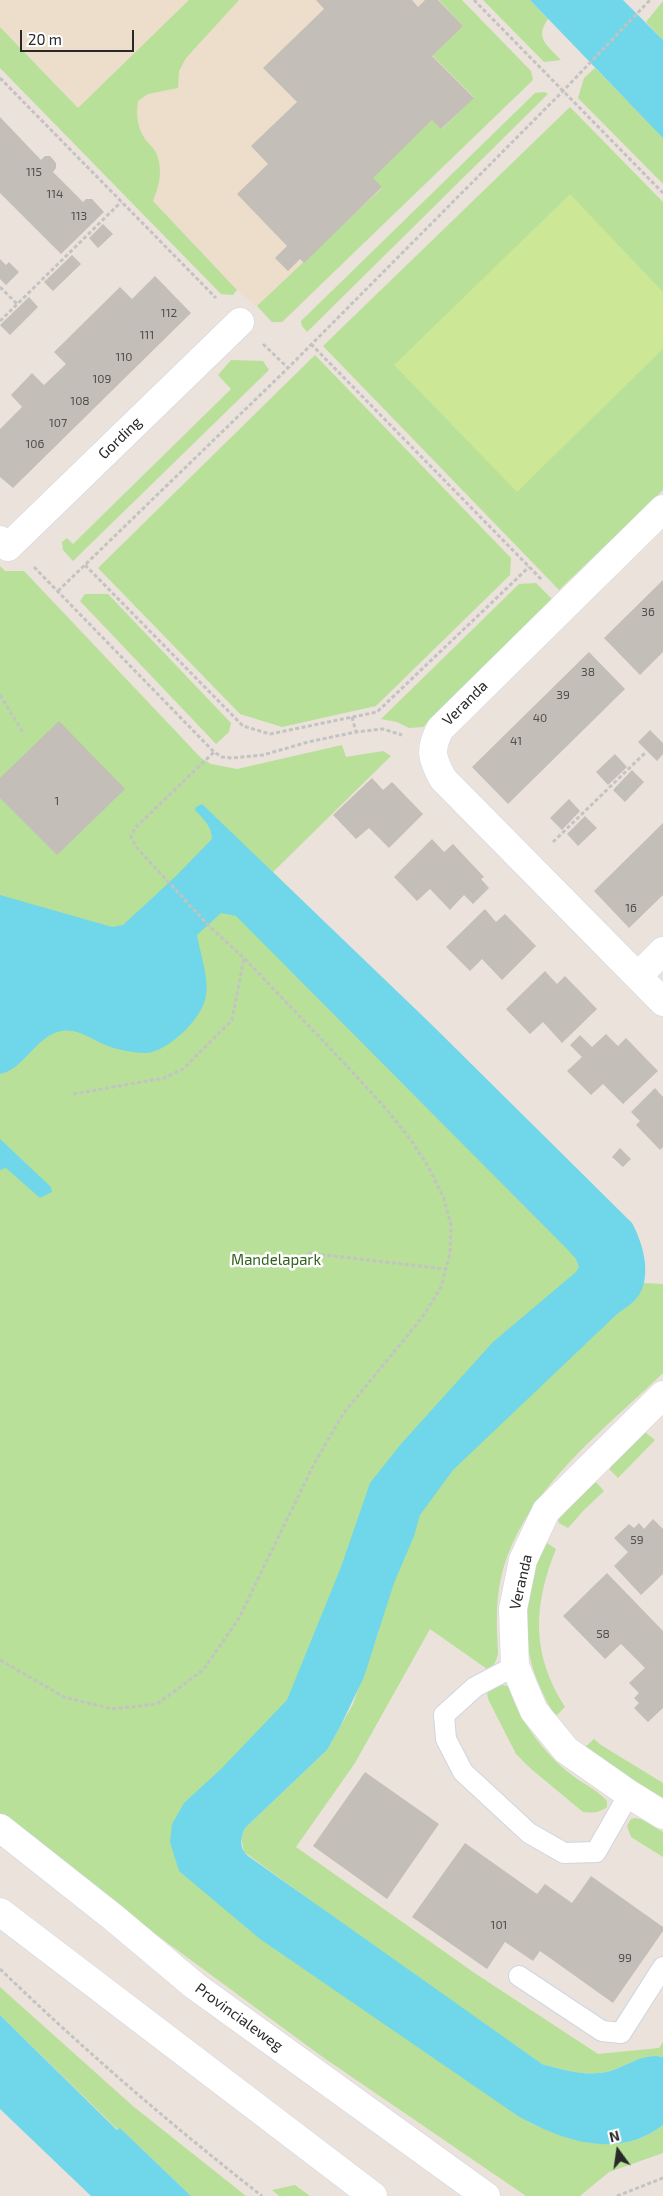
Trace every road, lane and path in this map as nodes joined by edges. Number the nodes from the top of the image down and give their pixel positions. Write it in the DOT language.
graph roads {
  1 [pos="474,0"];
  2 [pos="650,0"];
  3 [pos="0,78"];
  4 [pos="563,91"];
  5 [pos="663,193"];
  6 [pos="121,202"];
  7 [pos="0,287"];
  8 [pos="17,304"];
  9 [pos="0,321"];
  10 [pos="240,322"];
  11 [pos="312,344"];
  12 [pos="663,509"];
  13 [pos="4,543"];
  14 [pos="85,565"];
  15 [pos="529,567"];
  16 [pos="58,591"];
  17 [pos="564,604"];
  18 [pos="0,694"];
  19 [pos="352,717"];
  20 [pos="356,732"];
  21 [pos="24,734"];
  22 [pos="214,752"];
  23 [pos="646,752"];
  24 [pos="432,753"];
  25 [pos="529,865"];
  26 [pos="663,951"];
  27 [pos="244,958"];
  28 [pos="638,976"];
  29 [pos="663,1002"];
  30 [pos="73,1094"];
  31 [pos="308,1253"];
  32 [pos="445,1269"];
  33 [pos="663,1395"];
  34 [pos="0,1660"];
  35 [pos="515,1666"];
  36 [pos="629,1794"];
  37 [pos="663,1815"];
  38 [pos="0,1828"];
  39 [pos="0,1912"];
  40 [pos="663,1967"];
  41 [pos="0,1969"];
  42 [pos="519,1976"];
  43 [pos="663,2178"];
  44 [pos="262,2196"];
  45 [pos="372,2196"];
  46 [pos="486,2196"];
  47 [pos="617,2196"];
  1 -- 4 [label="path"];
  2 -- 4 [label="path"];
  3 -- 6 [label="path"];
  4 -- 5 [label="path"];
  4 -- 11 [label="path"];
  6 -- 8 [label="path"];
  6 -- 10 [label="path"];
  7 -- 8 [label="path"];
  8 -- 9 [label="path"];
  10 -- 13 [label="street, Gording"];
  11 -- 14 [label="path"];
  11 -- 15 [label="path"];
  12 -- 17 [label="street, Veranda"];
  13 -- 16 [label="path"];
  14 -- 16 [label="path"];
  14 -- 19 [label="path"];
  15 -- 17 [label="path"];
  15 -- 19 [label="path"];
  16 -- 22 [label="path"];
  17 -- 24 [label="street, Veranda"];
  18 -- 21 [label="path"];
  19 -- 20 [label="path"];
  20 -- 22 [label="path"];
  20 -- 24 [label="path"];
  22 -- 27 [label="path"];
  23 -- 25 [label="path"];
  24 -- 25 [label="street"];
  25 -- 28 [label="street"];
  26 -- 28 [label="street"];
  27 -- 30 [label="path"];
  27 -- 32 [label="path"];
  28 -- 29 [label="street"];
  31 -- 32 [label="path"];
  32 -- 34 [label="path"];
  33 -- 35 [label="street, Veranda"];
  35 -- 36 [label="street, Veranda"];
  35 -- 36 [label="lane"];
  36 -- 37 [label="street, Veranda"];
  38 -- 46 [label="street, Provincialeweg"];
  39 -- 45 [label="street"];
  40 -- 42 [label="lane"];
  41 -- 44 [label="path"];
  43 -- 47 [label="path"];
}
